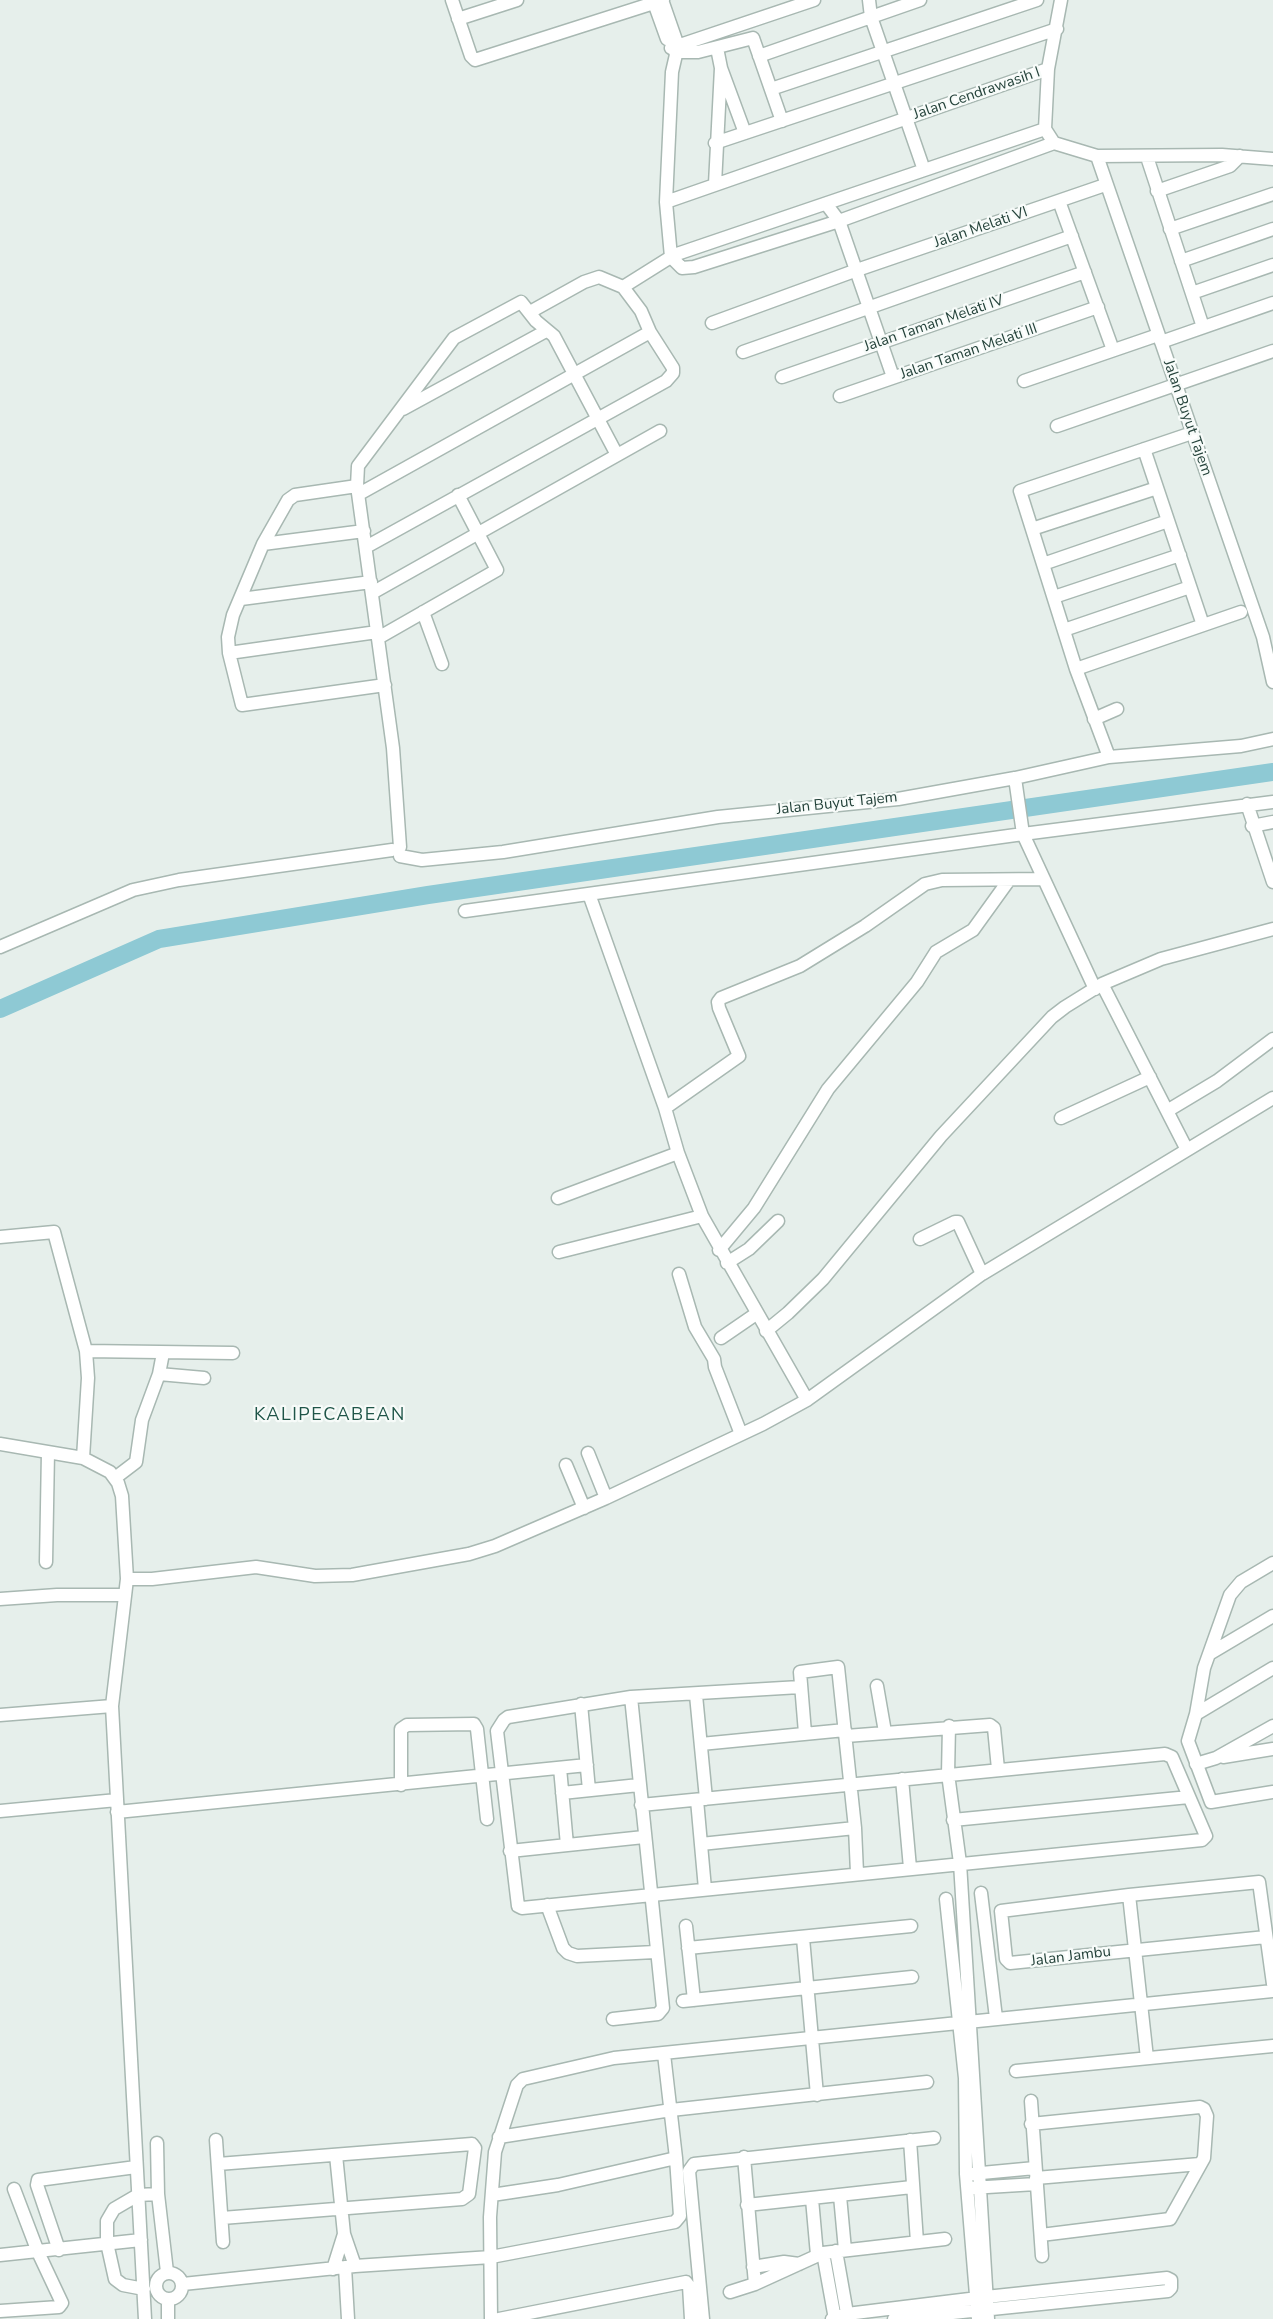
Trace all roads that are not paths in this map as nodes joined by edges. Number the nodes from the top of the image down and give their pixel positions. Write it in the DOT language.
graph roads {
  1 [pos="452,0"];
  2 [pos="517,0"];
  3 [pos="814,0"];
  4 [pos="868,0"];
  5 [pos="920,0"];
  6 [pos="1037,0"];
  7 [pos="1061,0"];
  8 [pos="659,1"];
  9 [pos="871,17"];
  10 [pos="458,19"];
  11 [pos="1057,29"];
  12 [pos="717,48"];
  13 [pos="675,50"];
  14 [pos="883,53"];
  15 [pos="759,56"];
  16 [pos="721,68"];
  17 [pos="1048,69"];
  18 [pos="893,83"];
  19 [pos="771,89"];
  20 [pos="906,119"];
  21 [pos="782,121"];
  22 [pos="1045,129"];
  23 [pos="745,133"];
  24 [pos="715,143"];
  25 [pos="1054,143"];
  26 [pos="1097,156"];
  27 [pos="1240,156"];
  28 [pos="1147,157"];
  29 [pos="1273,159"];
  30 [pos="924,170"];
  31 [pos="715,184"];
  32 [pos="1105,185"];
  33 [pos="1157,191"];
  34 [pos="1273,194"];
  35 [pos="1059,201"];
  36 [pos="666,202"];
  37 [pos="827,205"];
  38 [pos="839,220"];
  39 [pos="1170,229"];
  40 [pos="1273,229"];
  41 [pos="1072,236"];
  42 [pos="667,260"];
  43 [pos="1180,261"];
  44 [pos="1273,266"];
  45 [pos="857,270"];
  46 [pos="1085,272"];
  47 [pos="623,287"];
  48 [pos="1192,293"];
  49 [pos="1273,303"];
  50 [pos="869,307"];
  51 [pos="1098,307"];
  52 [pos="530,312"];
  53 [pos="712,323"];
  54 [pos="1203,327"];
  55 [pos="546,331"];
  56 [pos="650,332"];
  57 [pos="1159,338"];
  58 [pos="881,342"];
  59 [pos="1113,350"];
  60 [pos="1273,351"];
  61 [pos="742,352"];
  62 [pos="573,374"];
  63 [pos="782,377"];
  64 [pos="894,378"];
  65 [pos="1024,381"];
  66 [pos="1175,386"];
  67 [pos="840,396"];
  68 [pos="397,412"];
  69 [pos="598,418"];
  70 [pos="1057,426"];
  71 [pos="660,431"];
  72 [pos="1192,433"];
  73 [pos="1144,449"];
  74 [pos="617,455"];
  75 [pos="1157,488"];
  76 [pos="358,490"];
  77 [pos="458,495"];
  78 [pos="1168,521"];
  79 [pos="1032,529"];
  80 [pos="364,531"];
  81 [pos="480,533"];
  82 [pos="263,544"];
  83 [pos="366,547"];
  84 [pos="1180,555"];
  85 [pos="1043,564"];
  86 [pos="1190,587"];
  87 [pos="371,588"];
  88 [pos="1054,597"];
  89 [pos="241,599"];
  90 [pos="423,612"];
  91 [pos="1241,612"];
  92 [pos="1203,625"];
  93 [pos="1064,630"];
  94 [pos="378,635"];
  95 [pos="229,653"];
  96 [pos="442,664"];
  97 [pos="1076,669"];
  98 [pos="1273,682"];
  99 [pos="385,685"];
  100 [pos="1117,709"];
  101 [pos="1094,719"];
  102 [pos="1273,739"];
  103 [pos="1109,757"];
  104 [pos="1016,782"];
  105 [pos="1273,802"];
  106 [pos="1246,804"];
  107 [pos="1273,822"];
  108 [pos="1252,826"];
  109 [pos="1023,832"];
  110 [pos="397,851"];
  111 [pos="1271,869"];
  112 [pos="1044,879"];
  113 [pos="1009,880"];
  114 [pos="1273,882"];
  115 [pos="589,894"];
  116 [pos="465,911"];
  117 [pos="1273,929"];
  118 [pos="0,947"];
  119 [pos="1098,986"];
  120 [pos="1273,1039"];
  121 [pos="1150,1077"];
  122 [pos="1273,1098"];
  123 [pos="665,1107"];
  124 [pos="1167,1111"];
  125 [pos="1061,1118"];
  126 [pos="1183,1152"];
  127 [pos="678,1153"];
  128 [pos="558,1198"];
  129 [pos="702,1216"];
  130 [pos="778,1221"];
  131 [pos="0,1237"];
  132 [pos="920,1239"];
  133 [pos="719,1250"];
  134 [pos="559,1252"];
  135 [pos="727,1263"];
  136 [pos="679,1274"];
  137 [pos="982,1274"];
  138 [pos="756,1314"];
  139 [pos="766,1331"];
  140 [pos="721,1338"];
  141 [pos="86,1351"];
  142 [pos="163,1353"];
  143 [pos="233,1353"];
  144 [pos="159,1374"];
  145 [pos="204,1378"];
  146 [pos="807,1400"];
  147 [pos="741,1434"];
  148 [pos="0,1444"];
  149 [pos="48,1452"];
  150 [pos="588,1453"];
  151 [pos="83,1458"];
  152 [pos="566,1465"];
  153 [pos="115,1478"];
  154 [pos="606,1498"];
  155 [pos="584,1508"];
  156 [pos="46,1562"];
  157 [pos="1273,1563"];
  158 [pos="128,1579"];
  159 [pos="124,1595"];
  160 [pos="0,1599"];
  161 [pos="1273,1617"];
  162 [pos="1209,1654"];
  163 [pos="1273,1668"];
  164 [pos="877,1686"];
  165 [pos="800,1687"];
  166 [pos="696,1695"];
  167 [pos="631,1697"];
  168 [pos="581,1704"];
  169 [pos="112,1706"];
  170 [pos="1197,1714"];
  171 [pos="0,1715"];
  172 [pos="949,1726"];
  173 [pos="1273,1726"];
  174 [pos="885,1732"];
  175 [pos="805,1733"];
  176 [pos="845,1733"];
  177 [pos="701,1744"];
  178 [pos="1273,1749"];
  179 [pos="1216,1758"];
  180 [pos="587,1765"];
  181 [pos="560,1768"];
  182 [pos="998,1769"];
  183 [pos="1191,1771"];
  184 [pos="948,1774"];
  185 [pos="491,1776"];
  186 [pos="902,1779"];
  187 [pos="851,1784"];
  188 [pos="401,1785"];
  189 [pos="639,1785"];
  190 [pos="589,1790"];
  191 [pos="1273,1792"];
  192 [pos="562,1793"];
  193 [pos="1189,1797"];
  194 [pos="702,1799"];
  195 [pos="641,1805"];
  196 [pos="117,1806"];
  197 [pos="0,1811"];
  198 [pos="487,1819"];
  199 [pos="953,1820"];
  200 [pos="855,1828"];
  201 [pos="644,1837"];
  202 [pos="701,1844"];
  203 [pos="567,1845"];
  204 [pos="510,1851"];
  205 [pos="960,1863"];
  206 [pos="910,1868"];
  207 [pos="857,1873"];
  208 [pos="705,1889"];
  209 [pos="981,1893"];
  210 [pos="650,1894"];
  211 [pos="1130,1895"];
  212 [pos="946,1899"];
  213 [pos="547,1905"];
  214 [pos="686,1926"];
  215 [pos="911,1926"];
  216 [pos="1266,1937"];
  217 [pos="803,1938"];
  218 [pos="688,1948"];
  219 [pos="1134,1950"];
  220 [pos="655,1952"];
  221 [pos="912,1977"];
  222 [pos="1273,1984"];
  223 [pos="808,1988"];
  224 [pos="1273,1991"];
  225 [pos="1143,2004"];
  226 [pos="996,2018"];
  227 [pos="613,2019"];
  228 [pos="963,2022"];
  229 [pos="813,2038"];
  230 [pos="1273,2046"];
  231 [pos="664,2054"];
  232 [pos="1147,2058"];
  233 [pos="1016,2071"];
  234 [pos="927,2082"];
  235 [pos="817,2096"];
  236 [pos="1031,2101"];
  237 [pos="671,2110"];
  238 [pos="1031,2124"];
  239 [pos="499,2137"];
  240 [pos="934,2138"];
  241 [pos="216,2140"];
  242 [pos="910,2140"];
  243 [pos="157,2143"];
  244 [pos="336,2155"];
  245 [pos="744,2157"];
  246 [pos="676,2158"];
  247 [pos="218,2164"];
  248 [pos="1200,2164"];
  249 [pos="136,2167"];
  250 [pos="972,2174"];
  251 [pos="1035,2177"];
  252 [pos="912,2187"];
  253 [pos="973,2188"];
  254 [pos="14,2189"];
  255 [pos="158,2194"];
  256 [pos="138,2195"];
  257 [pos="492,2195"];
  258 [pos="840,2196"];
  259 [pos="812,2199"];
  260 [pos="747,2205"];
  261 [pos="342,2208"];
  262 [pos="222,2218"];
  263 [pos="344,2234"];
  264 [pos="1041,2235"];
  265 [pos="945,2239"];
  266 [pos="141,2240"];
  267 [pos="223,2242"];
  268 [pos="917,2242"];
  269 [pos="107,2243"];
  270 [pos="49,2250"];
  271 [pos="830,2252"];
  272 [pos="0,2255"];
  273 [pos="1042,2256"];
  274 [pos="482,2258"];
  275 [pos="799,2264"];
  276 [pos="143,2267"];
  277 [pos="345,2267"];
  278 [pos="753,2267"];
  279 [pos="164,2274"];
  280 [pos="183,2284"];
  281 [pos="755,2284"];
  282 [pos="144,2289"];
  283 [pos="730,2292"];
  284 [pos="165,2298"];
  285 [pos="144,2304"];
  286 [pos="982,2309"];
  287 [pos="0,2311"];
  288 [pos="839,2318"];
  289 [pos="145,2319"];
  290 [pos="168,2319"];
  291 [pos="348,2319"];
  292 [pos="491,2319"];
  293 [pos="499,2319"];
  294 [pos="691,2319"];
  295 [pos="703,2319"];
  296 [pos="894,2319"];
  1 -- 10 [label="street"];
  2 -- 10 [label="street"];
  3 -- 13 [label="street"];
  4 -- 9 [label="street"];
  5 -- 9 [label="street"];
  6 -- 14 [label="street"];
  7 -- 11 [label="street"];
  8 -- 10 [label="street"];
  8 -- 13 [label="street"];
  9 -- 14 [label="street"];
  9 -- 15 [label="street"];
  11 -- 17 [label="street"];
  11 -- 18 [label="street"];
  12 -- 13 [label="street"];
  12 -- 15 [label="street"];
  12 -- 16 [label="street"];
  13 -- 36 [label="street"];
  14 -- 18 [label="street"];
  14 -- 19 [label="street"];
  15 -- 19 [label="street"];
  16 -- 23 [label="street"];
  16 -- 24 [label="street"];
  17 -- 20 [label="street, Jalan Cendrawasih I"];
  17 -- 22 [label="street"];
  18 -- 20 [label="street"];
  18 -- 21 [label="street"];
  19 -- 21 [label="street"];
  20 -- 30 [label="street"];
  20 -- 31 [label="street, Jalan Cendrawasih I"];
  21 -- 23 [label="street"];
  22 -- 25 [label="street"];
  22 -- 30 [label="street"];
  23 -- 24 [label="street"];
  24 -- 31 [label="street"];
  25 -- 26 [label="street"];
  25 -- 38 [label="street"];
  26 -- 28 [label="street"];
  26 -- 32 [label="street, Jalan Buyut Tajem"];
  27 -- 28 [label="street"];
  27 -- 29 [label="street"];
  27 -- 33 [label="street"];
  28 -- 33 [label="street"];
  30 -- 37 [label="street"];
  31 -- 36 [label="street, Jalan Cendrawasih I"];
  32 -- 35 [label="street, Jalan Melati VI"];
  32 -- 57 [label="street, Jalan Buyut Tajem"];
  33 -- 39 [label="street"];
  34 -- 39 [label="street"];
  35 -- 41 [label="street"];
  35 -- 45 [label="street, Jalan Melati VI"];
  36 -- 42 [label="street"];
  37 -- 38 [label="street"];
  37 -- 42 [label="street"];
  38 -- 42 [label="street"];
  38 -- 45 [label="street"];
  39 -- 43 [label="street"];
  40 -- 43 [label="street"];
  41 -- 46 [label="street"];
  41 -- 50 [label="street"];
  42 -- 47 [label="street"];
  43 -- 48 [label="street"];
  44 -- 48 [label="street"];
  45 -- 50 [label="street"];
  45 -- 53 [label="street, Jalan Melati VI"];
  46 -- 51 [label="street"];
  46 -- 58 [label="street, Jalan Taman Melati IV"];
  47 -- 52 [label="street"];
  47 -- 56 [label="street"];
  48 -- 54 [label="street"];
  49 -- 54 [label="street"];
  50 -- 58 [label="street"];
  50 -- 61 [label="street"];
  51 -- 59 [label="street"];
  51 -- 64 [label="street, Jalan Taman Melati III"];
  52 -- 55 [label="street"];
  52 -- 68 [label="street"];
  54 -- 57 [label="street"];
  55 -- 62 [label="street"];
  55 -- 68 [label="street"];
  56 -- 62 [label="street"];
  56 -- 69 [label="street"];
  57 -- 59 [label="street"];
  57 -- 66 [label="street, Jalan Buyut Tajem"];
  58 -- 63 [label="street, Jalan Taman Melati IV"];
  58 -- 64 [label="street"];
  59 -- 65 [label="street"];
  60 -- 66 [label="street"];
  62 -- 69 [label="street"];
  62 -- 76 [label="street"];
  64 -- 67 [label="street, Jalan Taman Melati III"];
  66 -- 70 [label="street"];
  66 -- 72 [label="street, Jalan Buyut Tajem"];
  68 -- 76 [label="street"];
  69 -- 74 [label="street"];
  69 -- 77 [label="street"];
  71 -- 74 [label="street"];
  72 -- 73 [label="street"];
  72 -- 98 [label="street, Jalan Buyut Tajem"];
  73 -- 75 [label="street"];
  73 -- 79 [label="street"];
  74 -- 81 [label="street"];
  75 -- 78 [label="street"];
  75 -- 79 [label="street"];
  76 -- 80 [label="street"];
  76 -- 82 [label="street"];
  77 -- 81 [label="street"];
  77 -- 83 [label="street"];
  78 -- 84 [label="street"];
  78 -- 85 [label="street"];
  79 -- 85 [label="street"];
  80 -- 82 [label="street"];
  80 -- 83 [label="street"];
  81 -- 87 [label="street"];
  81 -- 90 [label="street"];
  82 -- 89 [label="street"];
  83 -- 87 [label="street"];
  84 -- 86 [label="street"];
  84 -- 88 [label="street"];
  85 -- 88 [label="street"];
  86 -- 92 [label="street"];
  86 -- 93 [label="street"];
  87 -- 89 [label="street"];
  87 -- 94 [label="street"];
  88 -- 93 [label="street"];
  89 -- 95 [label="street"];
  90 -- 94 [label="street"];
  90 -- 96 [label="street"];
  91 -- 92 [label="street"];
  92 -- 97 [label="street"];
  93 -- 97 [label="street"];
  94 -- 95 [label="street"];
  94 -- 99 [label="street"];
  95 -- 99 [label="street"];
  97 -- 101 [label="street"];
  99 -- 110 [label="street"];
  100 -- 101 [label="street"];
  101 -- 103 [label="street"];
  102 -- 103 [label="street, Jalan Buyut Tajem"];
  103 -- 104 [label="street, Jalan Buyut Tajem"];
  104 -- 109 [label="street"];
  104 -- 110 [label="street, Jalan Buyut Tajem"];
  105 -- 106 [label="street"];
  106 -- 108 [label="street"];
  106 -- 109 [label="street"];
  107 -- 108 [label="street"];
  108 -- 111 [label="street"];
  109 -- 112 [label="street"];
  109 -- 115 [label="street"];
  110 -- 118 [label="street, Jalan Buyut Tajem"];
  111 -- 114 [label="street"];
  112 -- 113 [label="street"];
  112 -- 119 [label="street"];
  113 -- 123 [label="street"];
  113 -- 133 [label="street"];
  115 -- 116 [label="street"];
  115 -- 123 [label="street"];
  117 -- 119 [label="street"];
  119 -- 121 [label="street"];
  119 -- 139 [label="street"];
  120 -- 124 [label="street"];
  121 -- 124 [label="street"];
  121 -- 125 [label="street"];
  122 -- 126 [label="street"];
  123 -- 127 [label="street"];
  124 -- 126 [label="street"];
  126 -- 137 [label="street"];
  127 -- 128 [label="street"];
  127 -- 129 [label="street"];
  129 -- 133 [label="street"];
  129 -- 134 [label="street"];
  130 -- 135 [label="street"];
  131 -- 141 [label="street"];
  132 -- 137 [label="street"];
  133 -- 135 [label="street"];
  135 -- 138 [label="street"];
  136 -- 147 [label="street"];
  137 -- 146 [label="street"];
  138 -- 139 [label="street"];
  138 -- 140 [label="street"];
  139 -- 146 [label="street"];
  141 -- 142 [label="street"];
  141 -- 151 [label="street"];
  142 -- 143 [label="street"];
  142 -- 144 [label="street"];
  144 -- 145 [label="street"];
  144 -- 153 [label="street"];
  146 -- 147 [label="street"];
  147 -- 154 [label="street"];
  148 -- 149 [label="street"];
  149 -- 151 [label="street"];
  149 -- 156 [label="street"];
  150 -- 154 [label="street"];
  151 -- 153 [label="street"];
  152 -- 155 [label="street"];
  153 -- 158 [label="street"];
  154 -- 155 [label="street"];
  155 -- 158 [label="street"];
  157 -- 162 [label="street"];
  158 -- 159 [label="street"];
  159 -- 160 [label="street"];
  159 -- 169 [label="street"];
  161 -- 162 [label="street"];
  162 -- 170 [label="street"];
  163 -- 170 [label="street"];
  164 -- 174 [label="street"];
  165 -- 166 [label="street"];
  165 -- 175 [label="street"];
  165 -- 176 [label="street"];
  166 -- 167 [label="street"];
  166 -- 177 [label="street"];
  167 -- 168 [label="street"];
  167 -- 189 [label="street"];
  168 -- 180 [label="street"];
  168 -- 185 [label="street"];
  169 -- 171 [label="street"];
  169 -- 196 [label="street"];
  170 -- 183 [label="street"];
  172 -- 174 [label="street"];
  172 -- 182 [label="street"];
  172 -- 184 [label="street"];
  173 -- 179 [label="street"];
  174 -- 176 [label="street"];
  175 -- 176 [label="street"];
  175 -- 177 [label="street"];
  176 -- 187 [label="street"];
  177 -- 194 [label="street"];
  178 -- 179 [label="street"];
  179 -- 183 [label="street"];
  180 -- 181 [label="street"];
  180 -- 190 [label="street"];
  181 -- 185 [label="street"];
  181 -- 192 [label="street"];
  182 -- 183 [label="street"];
  182 -- 184 [label="street"];
  183 -- 191 [label="street"];
  183 -- 193 [label="street"];
  184 -- 186 [label="street"];
  184 -- 199 [label="street"];
  185 -- 188 [label="street"];
  185 -- 188 [label="street"];
  185 -- 198 [label="street"];
  185 -- 204 [label="street"];
  186 -- 187 [label="street"];
  186 -- 206 [label="street"];
  187 -- 194 [label="street"];
  187 -- 200 [label="street"];
  188 -- 196 [label="street"];
  189 -- 190 [label="street"];
  189 -- 195 [label="street"];
  190 -- 192 [label="street"];
  192 -- 203 [label="street"];
  193 -- 199 [label="street"];
  193 -- 205 [label="street"];
  194 -- 195 [label="street"];
  194 -- 202 [label="street"];
  195 -- 201 [label="street"];
  196 -- 197 [label="street"];
  196 -- 249 [label="street"];
  199 -- 205 [label="street"];
  200 -- 202 [label="street"];
  200 -- 207 [label="street"];
  201 -- 203 [label="street"];
  201 -- 210 [label="street"];
  202 -- 208 [label="street"];
  203 -- 204 [label="street"];
  204 -- 213 [label="street"];
  205 -- 206 [label="street"];
  205 -- 228 [label="street"];
  206 -- 207 [label="street"];
  207 -- 208 [label="street"];
  208 -- 210 [label="street"];
  209 -- 226 [label="street"];
  210 -- 213 [label="street"];
  210 -- 220 [label="street"];
  211 -- 216 [label="street"];
  211 -- 219 [label="street"];
  211 -- 219 [label="street, Jalan Jambu"];
  212 -- 228 [label="street"];
  213 -- 220 [label="street"];
  214 -- 218 [label="street"];
  215 -- 217 [label="street"];
  216 -- 219 [label="street, Jalan Jambu"];
  216 -- 222 [label="street"];
  217 -- 218 [label="street"];
  217 -- 223 [label="street"];
  218 -- 223 [label="street"];
  219 -- 225 [label="street"];
  220 -- 227 [label="street"];
  221 -- 223 [label="street"];
  223 -- 229 [label="street"];
  224 -- 225 [label="street"];
  225 -- 226 [label="street"];
  225 -- 232 [label="street"];
  226 -- 228 [label="street"];
  228 -- 229 [label="street"];
  228 -- 250 [label="street"];
  229 -- 231 [label="street"];
  229 -- 235 [label="street"];
  230 -- 232 [label="street"];
  231 -- 237 [label="street"];
  231 -- 239 [label="street"];
  232 -- 233 [label="street"];
  234 -- 235 [label="street"];
  235 -- 237 [label="street"];
  236 -- 238 [label="street"];
  237 -- 239 [label="street"];
  237 -- 246 [label="street"];
  238 -- 248 [label="street"];
  238 -- 251 [label="street"];
  239 -- 257 [label="street"];
  240 -- 242 [label="street"];
  241 -- 247 [label="street"];
  242 -- 245 [label="street"];
  242 -- 252 [label="street"];
  243 -- 255 [label="street"];
  244 -- 247 [label="street"];
  244 -- 261 [label="street"];
  244 -- 261 [label="street"];
  245 -- 260 [label="street"];
  245 -- 295 [label="street"];
  246 -- 257 [label="street"];
  246 -- 274 [label="street"];
  247 -- 262 [label="street"];
  248 -- 251 [label="street"];
  248 -- 264 [label="street"];
  249 -- 256 [label="street"];
  249 -- 270 [label="street"];
  250 -- 251 [label="street"];
  250 -- 253 [label="street"];
  251 -- 253 [label="street"];
  251 -- 264 [label="street"];
  252 -- 258 [label="street"];
  252 -- 268 [label="street"];
  253 -- 286 [label="street"];
  254 -- 270 [label="street"];
  255 -- 256 [label="street"];
  255 -- 279 [label="street"];
  256 -- 266 [label="street"];
  256 -- 269 [label="street"];
  257 -- 274 [label="street"];
  258 -- 259 [label="street"];
  258 -- 271 [label="street"];
  259 -- 260 [label="street"];
  259 -- 271 [label="street"];
  260 -- 278 [label="street"];
  261 -- 262 [label="street"];
  261 -- 263 [label="street"];
  262 -- 267 [label="street"];
  263 -- 277 [label="street"];
  263 -- 277 [label="street"];
  264 -- 273 [label="street"];
  265 -- 268 [label="street"];
  266 -- 269 [label="street"];
  266 -- 276 [label="street"];
  268 -- 271 [label="street"];
  269 -- 270 [label="street"];
  269 -- 282 [label="street"];
  270 -- 272 [label="street"];
  270 -- 287 [label="street"];
  271 -- 275 [label="street"];
  271 -- 288 [label="street"];
  274 -- 277 [label="street"];
  274 -- 292 [label="street"];
  275 -- 278 [label="street"];
  275 -- 281 [label="street"];
  276 -- 279 [label="street"];
  276 -- 282 [label="street"];
  277 -- 280 [label="street"];
  277 -- 291 [label="street"];
  278 -- 281 [label="street"];
  279 -- 280 [label="street"];
  279 -- 284 [label="street"];
  280 -- 284 [label="street"];
  281 -- 283 [label="street"];
  282 -- 285 [label="street"];
  284 -- 285 [label="street"];
  284 -- 290 [label="street"];
  285 -- 289 [label="street"];
  286 -- 286 [label="street"];
  286 -- 288 [label="street"];
  286 -- 296 [label="street"];
  293 -- 294 [label="street"];
}
